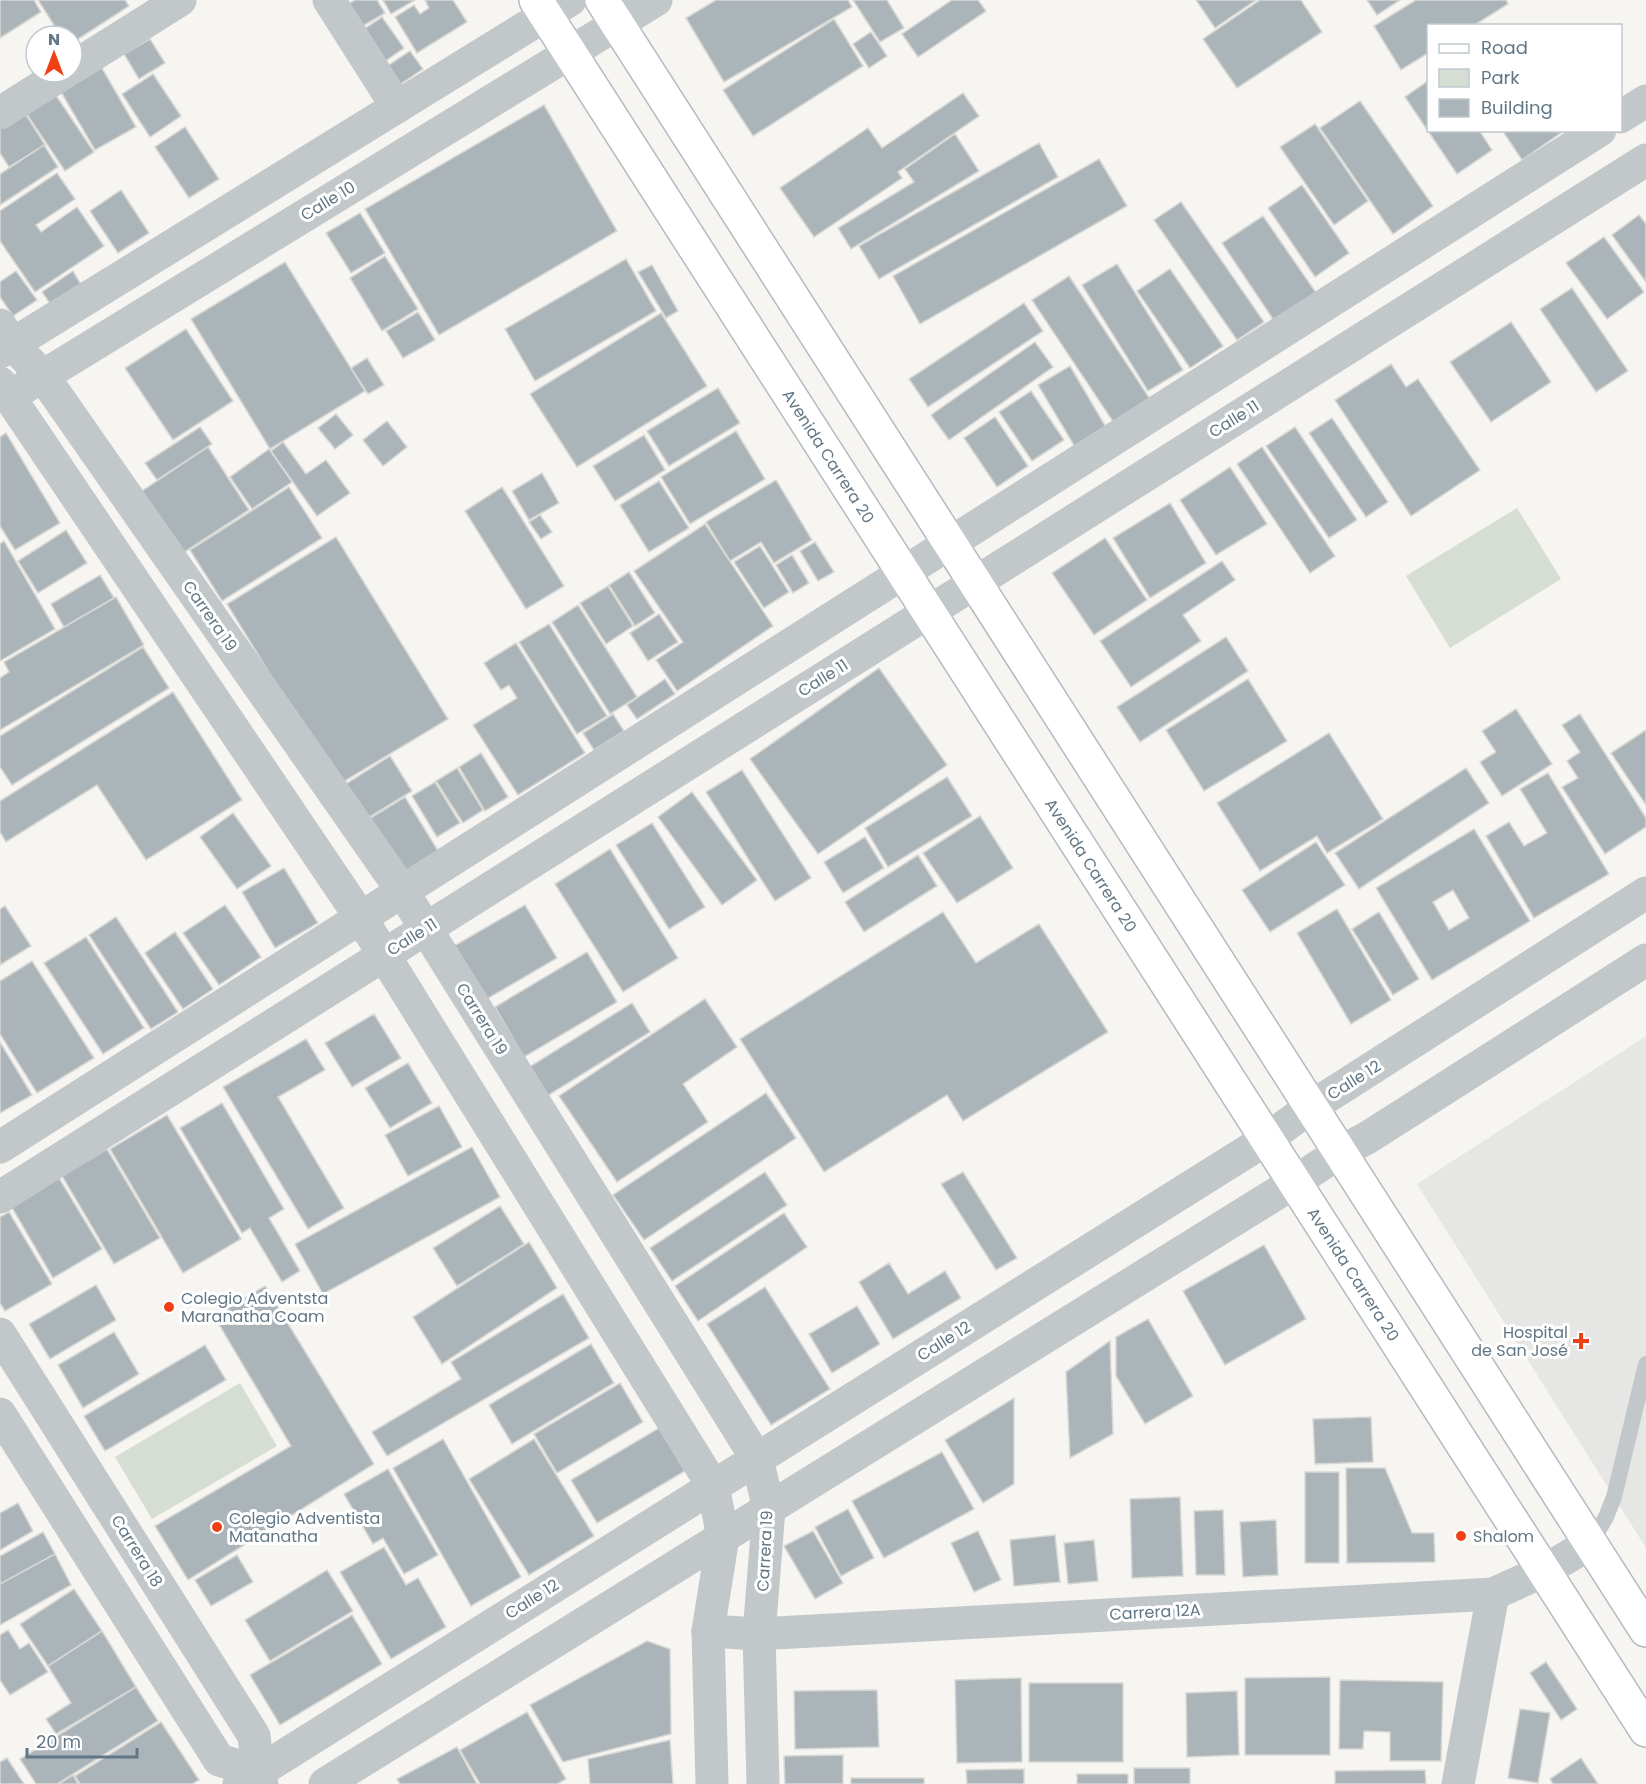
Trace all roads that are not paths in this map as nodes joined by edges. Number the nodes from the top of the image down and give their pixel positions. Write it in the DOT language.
graph roads {
  1 [pos="329,0"];
  2 [pos="656,0"];
  3 [pos="177,1"];
  4 [pos="551,5"];
  5 [pos="610,12"];
  6 [pos="571,53"];
  7 [pos="84,60"];
  8 [pos="46,84"];
  9 [pos="1646,101"];
  10 [pos="397,107"];
  11 [pos="0,113"];
  12 [pos="1622,116"];
  13 [pos="1597,132"];
  14 [pos="1646,160"];
  15 [pos="1346,292"];
  16 [pos="1372,332"];
  17 [pos="4,341"];
  18 [pos="43,376"];
  19 [pos="3,394"];
  20 [pos="951,544"];
  21 [pos="904,573"];
  22 [pos="975,582"];
  23 [pos="929,612"];
  24 [pos="402,892"];
  25 [pos="1646,893"];
  26 [pos="361,918"];
  27 [pos="425,929"];
  28 [pos="384,955"];
  29 [pos="1646,960"];
  30 [pos="1311,1107"];
  31 [pos="1267,1140"];
  32 [pos="0,1147"];
  33 [pos="1340,1152"];
  34 [pos="1294,1182"];
  35 [pos="0,1197"];
  36 [pos="0,1334"];
  37 [pos="1646,1364"];
  38 [pos="0,1414"];
  39 [pos="757,1459"];
  40 [pos="713,1486"];
  41 [pos="769,1509"];
  42 [pos="723,1537"];
  43 [pos="1590,1543"];
  44 [pos="1544,1571"];
  45 [pos="1493,1594"];
  46 [pos="708,1630"];
  47 [pos="1646,1630"];
  48 [pos="759,1634"];
  49 [pos="429,1664"];
  50 [pos="459,1701"];
  51 [pos="1646,1730"];
  52 [pos="253,1780"];
  53 [pos="325,1784"];
  54 [pos="712,1784"];
  55 [pos="763,1784"];
  56 [pos="1458,1784"];
  1 -- 10 [label="street"];
  2 -- 5 [label="street, Calle 10"];
  3 -- 7 [label="street"];
  4 -- 6 [label="main road, Avenida Carrera 20"];
  4 -- 10 [label="street"];
  5 -- 6 [label="street, Calle 10"];
  5 -- 20 [label="main road"];
  6 -- 18 [label="street, Calle 10"];
  6 -- 21 [label="main road, Avenida Carrera 20"];
  8 -- 11 [label="street"];
  9 -- 12 [label="street"];
  10 -- 17 [label="street"];
  13 -- 15 [label="street"];
  14 -- 16 [label="street, Calle 11"];
  15 -- 16 [label="street"];
  15 -- 20 [label="street"];
  16 -- 22 [label="street, Calle 11"];
  17 -- 18 [label="street, Carrera 19"];
  18 -- 19 [label="street, Calle 10"];
  18 -- 24 [label="street, Carrera 19"];
  19 -- 26 [label="street"];
  20 -- 21 [label="street"];
  20 -- 22 [label="main road"];
  21 -- 23 [label="main road, Avenida Carrera 20"];
  21 -- 24 [label="street"];
  22 -- 23 [label="street, Calle 11"];
  22 -- 30 [label="main road"];
  23 -- 27 [label="street, Calle 11"];
  23 -- 31 [label="main road, Avenida Carrera 20"];
  24 -- 26 [label="street"];
  24 -- 27 [label="street, Carrera 19"];
  25 -- 30 [label="street, Calle 12"];
  26 -- 28 [label="street"];
  26 -- 32 [label="street"];
  27 -- 28 [label="street, Calle 11"];
  27 -- 39 [label="street, Carrera 19"];
  28 -- 35 [label="street, Calle 11"];
  28 -- 40 [label="street"];
  29 -- 33 [label="street"];
  30 -- 31 [label="street, Calle 12"];
  30 -- 33 [label="main road"];
  31 -- 34 [label="main road, Avenida Carrera 20"];
  31 -- 39 [label="street, Calle 12"];
  33 -- 34 [label="street"];
  33 -- 43 [label="main road"];
  34 -- 41 [label="street"];
  34 -- 44 [label="main road, Avenida Carrera 20"];
  36 -- 52 [label="street, Carrera 18"];
  37 -- 43 [label="lane"];
  38 -- 52 [label="street"];
  39 -- 40 [label="street, Calle 12"];
  39 -- 41 [label="street, Carrera 19"];
  40 -- 42 [label="street"];
  40 -- 49 [label="street, Calle 12"];
  41 -- 42 [label="street"];
  41 -- 48 [label="street, Carrera 19"];
  42 -- 46 [label="street"];
  42 -- 50 [label="street"];
  43 -- 44 [label="street, Carrera 12A"];
  43 -- 47 [label="main road"];
  44 -- 45 [label="street, Carrera 12A"];
  44 -- 51 [label="main road, Avenida Carrera 20"];
  45 -- 48 [label="street, Carrera 12A"];
  45 -- 56 [label="street"];
  46 -- 48 [label="street, Carrera 12A"];
  46 -- 54 [label="street"];
  48 -- 55 [label="street, Carrera 19"];
  49 -- 50 [label="street"];
  49 -- 52 [label="street, Calle 12"];
  50 -- 53 [label="street"];
}
